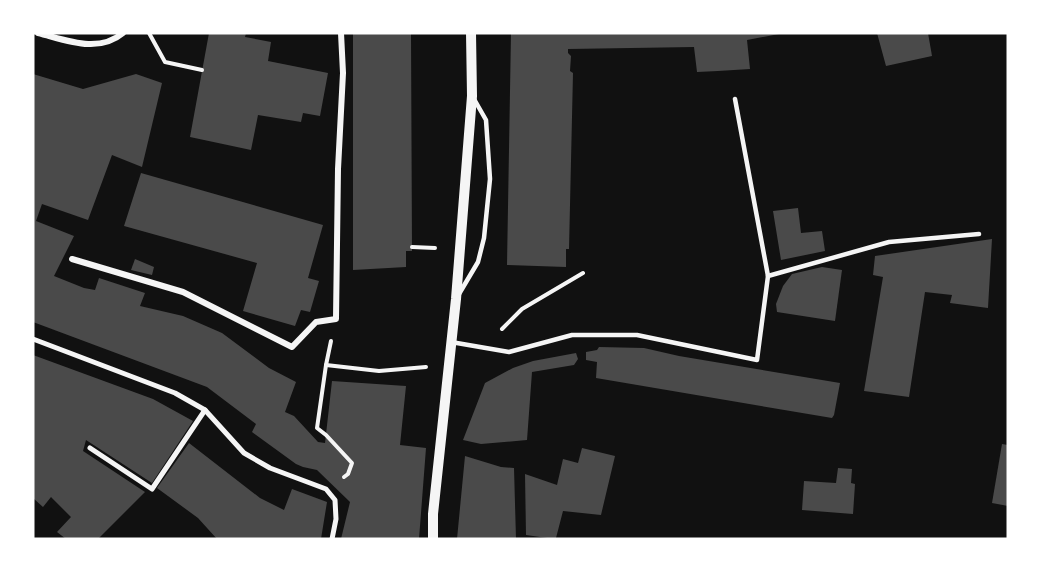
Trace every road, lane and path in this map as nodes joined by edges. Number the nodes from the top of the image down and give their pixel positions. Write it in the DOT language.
graph roads {
  1 [pos="38,33"];
  2 [pos="123,33"];
  3 [pos="149,33"];
  4 [pos="341,33"];
  5 [pos="471,33"];
  6 [pos="202,70"];
  7 [pos="472,96"];
  8 [pos="735,99"];
  9 [pos="979,234"];
  10 [pos="72,259"];
  11 [pos="583,273"];
  12 [pos="768,276"];
  13 [pos="456,299"];
  14 [pos="336,319"];
  15 [pos="33,339"];
  16 [pos="451,342"];
  17 [pos="484,347"];
  18 [pos="326,365"];
  19 [pos="448,365"];
  20 [pos="205,410"];
  21 [pos="90,448"];
  22 [pos="326,489"];
  23 [pos="332,539"];
  24 [pos="433,539"];
  1 -- 2 [label="street"];
  3 -- 6 [label="path"];
  4 -- 14 [label="street"];
  5 -- 7 [label="street"];
  7 -- 13 [label="street"];
  7 -- 13 [label="lane"];
  8 -- 12 [label="lane"];
  9 -- 12 [label="lane"];
  10 -- 14 [label="street"];
  11 -- 17 [label="path"];
  12 -- 17 [label="lane"];
  13 -- 16 [label="street"];
  14 -- 18 [label="path"];
  15 -- 20 [label="street"];
  16 -- 17 [label="lane"];
  16 -- 19 [label="street"];
  18 -- 19 [label="path"];
  18 -- 22 [label="path"];
  19 -- 24 [label="street"];
  20 -- 21 [label="street"];
  20 -- 22 [label="street"];
  22 -- 23 [label="street"];
}
